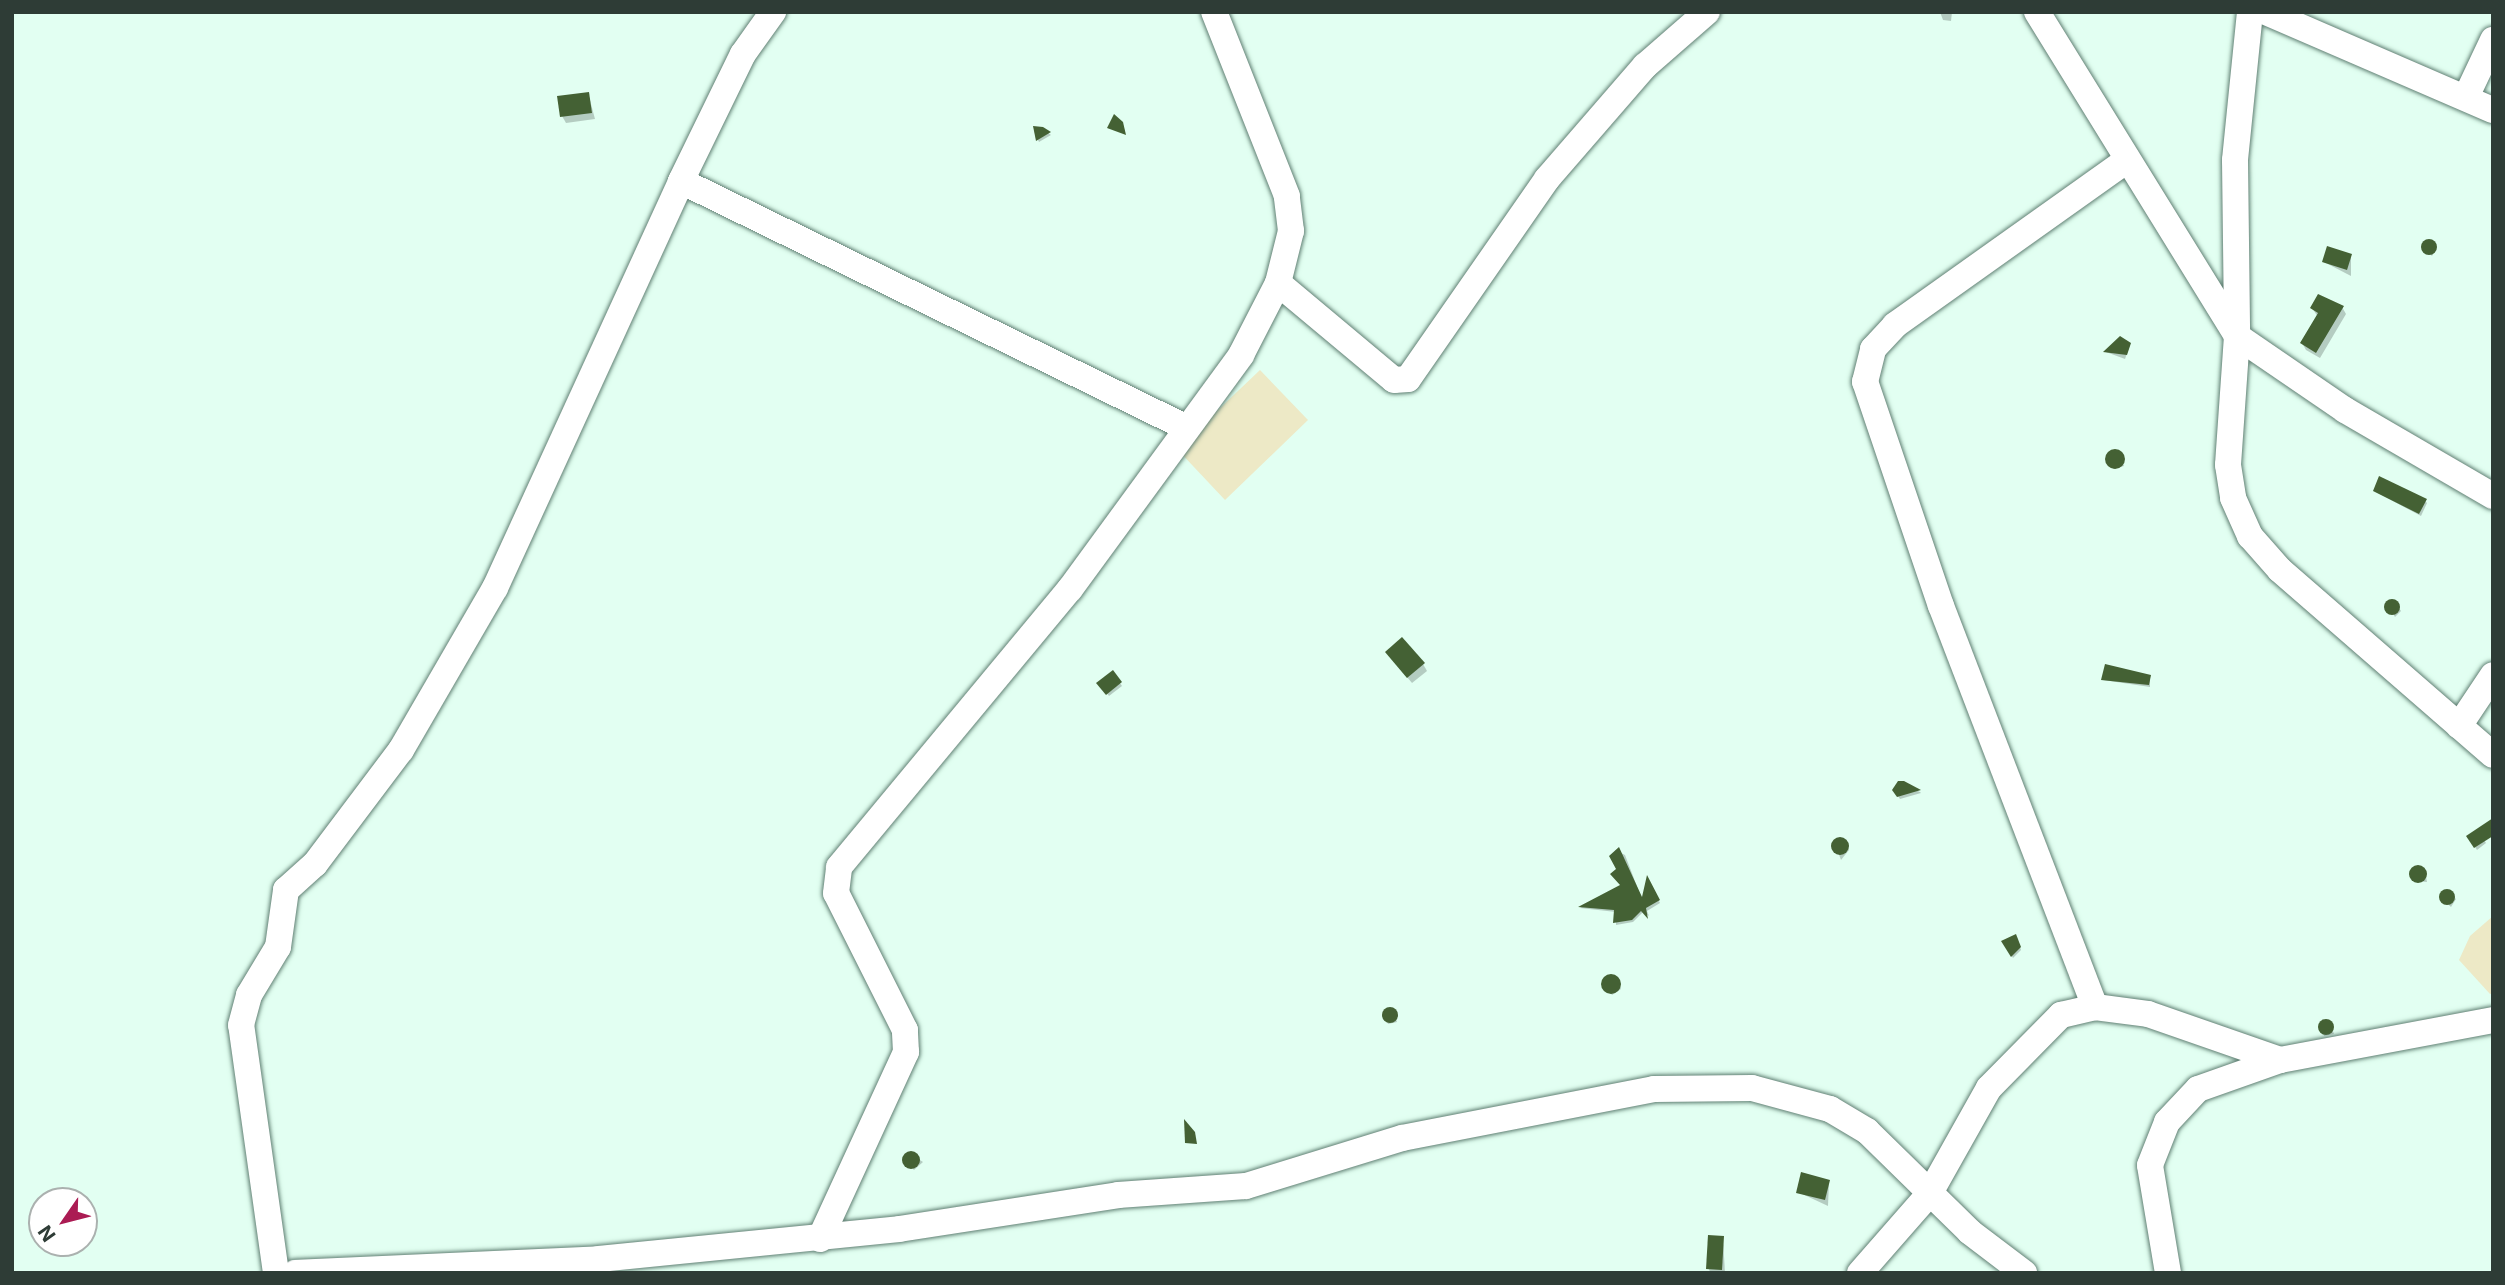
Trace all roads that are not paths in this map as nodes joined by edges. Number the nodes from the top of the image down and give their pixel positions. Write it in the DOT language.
graph roads {
  1 [pos="774,12"];
  2 [pos="1214,12"];
  3 [pos="1707,12"];
  4 [pos="2037,12"];
  5 [pos="2250,12"];
  6 [pos="2266,12"];
  7 [pos="2493,40"];
  8 [pos="2467,95"];
  9 [pos="2493,110"];
  10 [pos="2124,162"];
  11 [pos="681,181"];
  12 [pos="1278,283"];
  13 [pos="2237,337"];
  14 [pos="1183,426"];
  15 [pos="2493,496"];
  16 [pos="2493,675"];
  17 [pos="2459,726"];
  18 [pos="2493,755"];
  19 [pos="2095,1007"];
  20 [pos="2493,1020"];
  21 [pos="2280,1060"];
  22 [pos="1930,1193"];
  23 [pos="820,1239"];
  24 [pos="276,1273"];
  25 [pos="295,1273"];
  26 [pos="1860,1273"];
  27 [pos="2024,1273"];
  28 [pos="2168,1273"];
  1 -- 11 [label="street"];
  2 -- 12 [label="street"];
  3 -- 12 [label="street"];
  4 -- 10 [label="street"];
  5 -- 13 [label="street"];
  6 -- 8 [label="street"];
  7 -- 8 [label="street"];
  8 -- 9 [label="street"];
  10 -- 13 [label="street"];
  10 -- 19 [label="street"];
  11 -- 14 [label="street"];
  11 -- 24 [label="street"];
  12 -- 14 [label="street"];
  13 -- 15 [label="street"];
  13 -- 17 [label="street"];
  14 -- 23 [label="street"];
  16 -- 17 [label="street"];
  17 -- 18 [label="street"];
  19 -- 21 [label="street"];
  19 -- 22 [label="street"];
  20 -- 21 [label="street"];
  21 -- 28 [label="street"];
  22 -- 23 [label="street"];
  22 -- 26 [label="street"];
  22 -- 27 [label="street"];
  23 -- 25 [label="street"];
}
